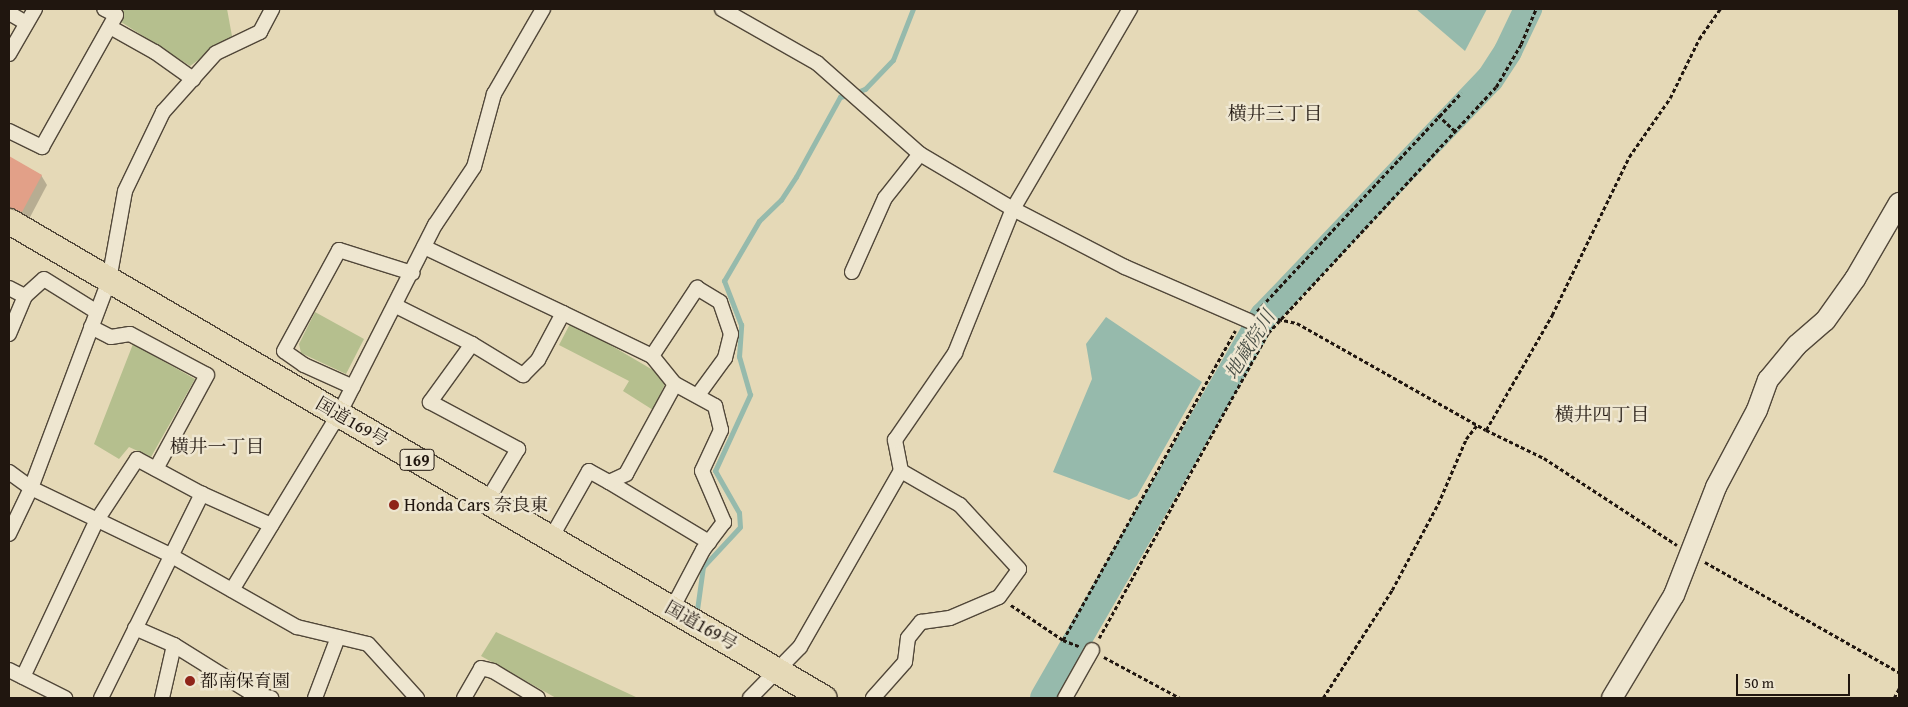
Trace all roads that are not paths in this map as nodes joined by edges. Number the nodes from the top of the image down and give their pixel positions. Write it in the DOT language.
graph roads {
  1 [pos="35,9"];
  2 [pos="104,9"];
  3 [pos="272,9"];
  4 [pos="543,9"];
  5 [pos="722,9"];
  6 [pos="1130,9"];
  7 [pos="9,13"];
  8 [pos="26,23"];
  9 [pos="110,27"];
  10 [pos="9,54"];
  11 [pos="193,79"];
  12 [pos="9,131"];
  13 [pos="920,154"];
  14 [pos="1899,203"];
  15 [pos="1013,209"];
  16 [pos="9,221"];
  17 [pos="424,247"];
  18 [pos="852,272"];
  19 [pos="412,273"];
  20 [pos="109,280"];
  21 [pos="9,288"];
  22 [pos="24,296"];
  23 [pos="396,306"];
  24 [pos="97,312"];
  25 [pos="563,313"];
  26 [pos="1245,320"];
  27 [pos="91,327"];
  28 [pos="9,334"];
  29 [pos="472,344"];
  30 [pos="652,356"];
  31 [pos="675,384"];
  32 [pos="354,387"];
  33 [pos="698,395"];
  34 [pos="339,414"];
  35 [pos="156,470"];
  36 [pos="901,471"];
  37 [pos="9,472"];
  38 [pos="609,482"];
  39 [pos="31,488"];
  40 [pos="202,494"];
  41 [pos="487,501"];
  42 [pos="98,520"];
  43 [pos="271,525"];
  44 [pos="9,534"];
  45 [pos="551,538"];
  46 [pos="709,542"];
  47 [pos="170,555"];
  48 [pos="232,590"];
  49 [pos="672,609"];
  50 [pos="135,628"];
  51 [pos="338,637"];
  52 [pos="174,645"];
  53 [pos="1092,650"];
  54 [pos="775,669"];
  55 [pos="9,670"];
  56 [pos="24,677"];
  57 [pos="61,697"];
  58 [pos="101,698"];
  59 [pos="162,698"];
  60 [pos="271,698"];
  61 [pos="315,698"];
  62 [pos="416,698"];
  63 [pos="464,698"];
  64 [pos="538,698"];
  65 [pos="750,698"];
  66 [pos="824,698"];
  67 [pos="873,698"];
  68 [pos="1065,698"];
  69 [pos="1612,698"];
  1 -- 8 [label="street"];
  2 -- 9 [label="street"];
  3 -- 11 [label="street"];
  4 -- 17 [label="street"];
  5 -- 13 [label="street"];
  6 -- 15 [label="street"];
  7 -- 8 [label="street"];
  8 -- 10 [label="street"];
  9 -- 11 [label="street"];
  9 -- 12 [label="street"];
  11 -- 20 [label="street"];
  13 -- 15 [label="street"];
  13 -- 18 [label="street"];
  14 -- 69 [label="street"];
  15 -- 26 [label="street"];
  15 -- 36 [label="street"];
  16 -- 20 [label="highway, 国道169号 / 169"];
  17 -- 19 [label="street"];
  17 -- 25 [label="street"];
  19 -- 23 [label="street"];
  19 -- 32 [label="street"];
  20 -- 24 [label="street"];
  20 -- 34 [label="highway, 国道169号 / 169"];
  21 -- 22 [label="street"];
  22 -- 24 [label="street"];
  22 -- 28 [label="street"];
  23 -- 29 [label="street"];
  23 -- 32 [label="street"];
  24 -- 27 [label="street"];
  25 -- 29 [label="street"];
  25 -- 30 [label="street"];
  27 -- 35 [label="street"];
  27 -- 39 [label="street"];
  29 -- 41 [label="street"];
  30 -- 31 [label="street"];
  30 -- 33 [label="street"];
  31 -- 33 [label="street"];
  31 -- 38 [label="street"];
  32 -- 34 [label="street"];
  33 -- 46 [label="street"];
  34 -- 41 [label="highway, 国道169号 / 169"];
  34 -- 43 [label="street"];
  35 -- 40 [label="street"];
  35 -- 42 [label="street"];
  36 -- 54 [label="street"];
  36 -- 67 [label="street"];
  37 -- 39 [label="street"];
  38 -- 45 [label="street"];
  38 -- 46 [label="street"];
  39 -- 42 [label="street"];
  39 -- 44 [label="street"];
  40 -- 43 [label="street"];
  40 -- 47 [label="street"];
  41 -- 45 [label="highway, 国道169号 / 169"];
  42 -- 47 [label="street"];
  42 -- 56 [label="street"];
  43 -- 48 [label="street"];
  45 -- 49 [label="highway, 国道169号 / 169"];
  46 -- 49 [label="street"];
  47 -- 48 [label="street"];
  47 -- 50 [label="street"];
  48 -- 51 [label="street"];
  49 -- 54 [label="highway, 国道169号 / 169"];
  50 -- 52 [label="street"];
  50 -- 58 [label="street"];
  51 -- 61 [label="street"];
  51 -- 62 [label="street"];
  52 -- 59 [label="street"];
  52 -- 60 [label="street"];
  53 -- 68 [label="street"];
  54 -- 65 [label="street"];
  54 -- 66 [label="highway, 国道169号 / 169"];
  55 -- 56 [label="street"];
  56 -- 57 [label="street"];
  63 -- 64 [label="street"];
}
